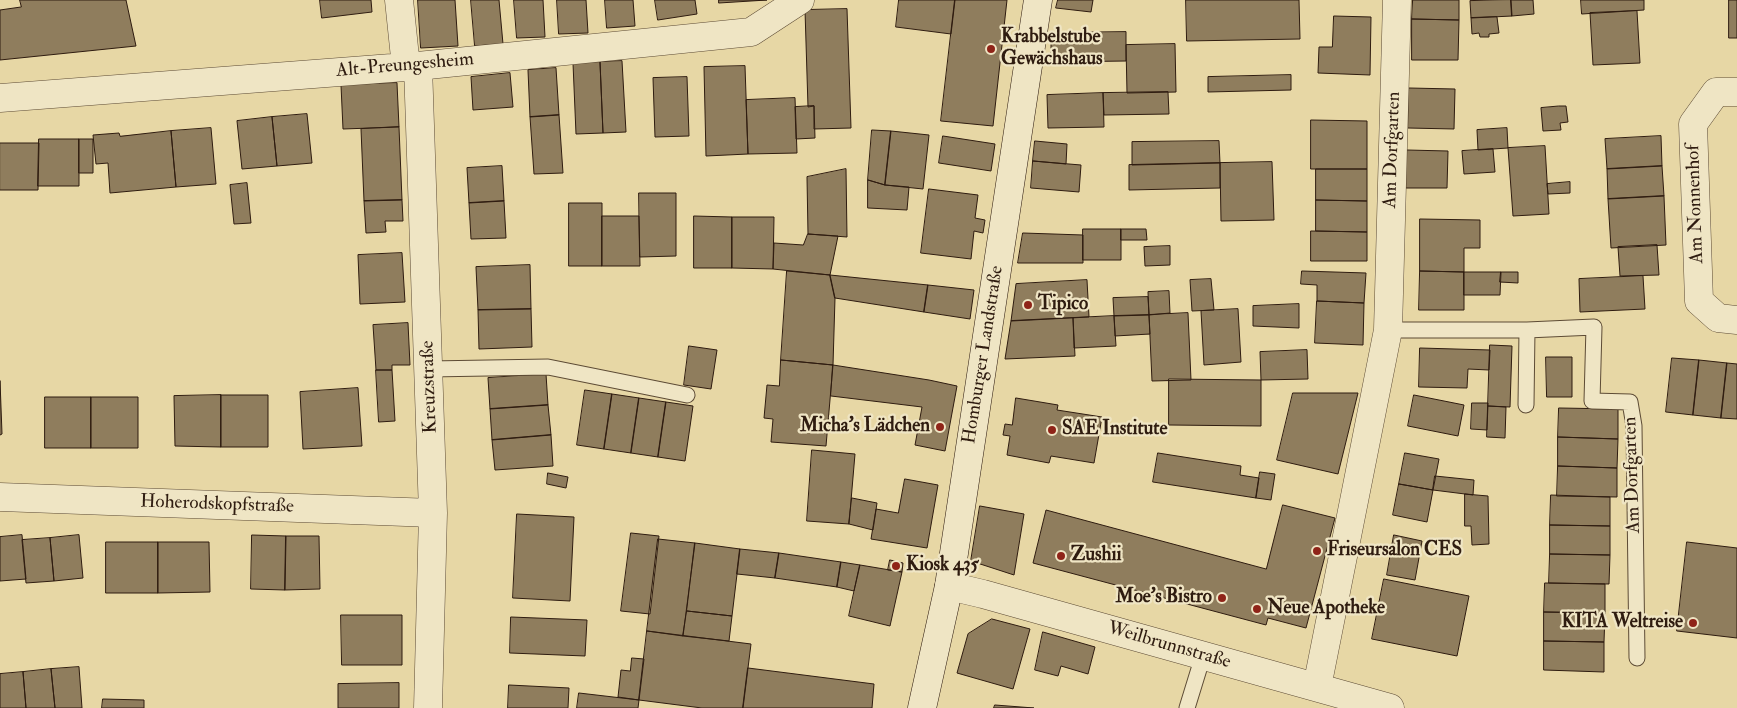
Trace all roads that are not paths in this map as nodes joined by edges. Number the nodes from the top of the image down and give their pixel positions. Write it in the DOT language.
graph roads {
  1 [pos="399,0"];
  2 [pos="800,0"];
  3 [pos="1038,0"];
  4 [pos="1397,0"];
  5 [pos="412,66"];
  6 [pos="1737,92"];
  7 [pos="0,98"];
  8 [pos="1737,320"];
  9 [pos="1388,330"];
  10 [pos="1527,330"];
  11 [pos="429,369"];
  12 [pos="687,395"];
  13 [pos="1526,405"];
  14 [pos="0,498"];
  15 [pos="433,513"];
  16 [pos="948,586"];
  17 [pos="1203,656"];
  18 [pos="1637,658"];
  19 [pos="1317,687"];
  20 [pos="428,708"];
  21 [pos="922,708"];
  22 [pos="1187,708"];
  23 [pos="1390,708"];
  1 -- 5 [label="street, Kreuzstraße"];
  2 -- 5 [label="street, Alt-Preungesheim"];
  3 -- 16 [label="street, Homburger Landstraße"];
  4 -- 9 [label="street, Am Dorfgarten"];
  5 -- 7 [label="street, Alt-Preungesheim"];
  5 -- 11 [label="street, Kreuzstraße"];
  6 -- 8 [label="street, Am Nonnenhof"];
  9 -- 10 [label="lane, Am Dorfgarten"];
  9 -- 19 [label="street, Am Dorfgarten"];
  10 -- 13 [label="lane"];
  10 -- 18 [label="lane, Am Dorfgarten"];
  11 -- 12 [label="lane"];
  11 -- 15 [label="street, Kreuzstraße"];
  14 -- 15 [label="street, Hoherodskopfstraße"];
  15 -- 20 [label="street, Kreuzstraße"];
  16 -- 17 [label="street, Weilbrunnstraße"];
  16 -- 21 [label="street, Homburger Landstraße"];
  17 -- 19 [label="street, Weilbrunnstraße"];
  17 -- 22 [label="lane"];
  19 -- 23 [label="street, Weilbrunnstraße"];
}
